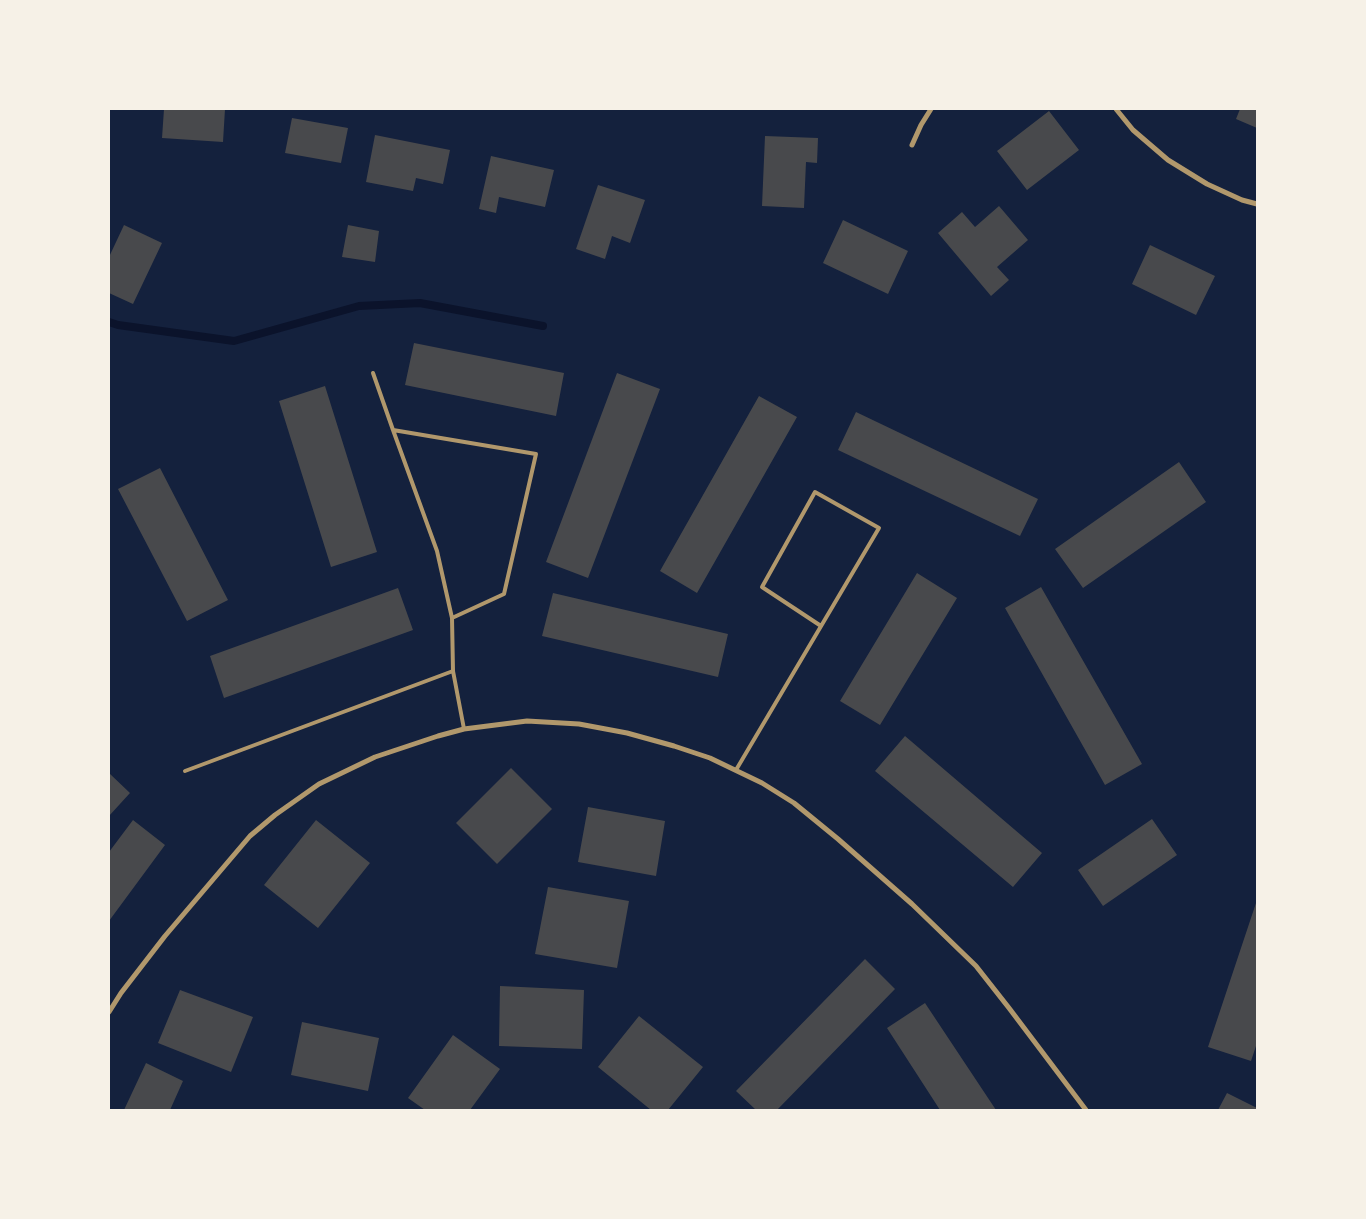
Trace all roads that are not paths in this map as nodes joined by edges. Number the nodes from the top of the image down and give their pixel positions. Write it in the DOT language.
graph roads {
  1 [pos="931,109"];
  2 [pos="1116,109"];
  3 [pos="912,145"];
  4 [pos="1257,204"];
  5 [pos="373,373"];
  6 [pos="393,430"];
  7 [pos="452,618"];
  8 [pos="821,626"];
  9 [pos="453,671"];
  10 [pos="464,729"];
  11 [pos="736,770"];
  12 [pos="185,771"];
  13 [pos="109,1012"];
  14 [pos="1086,1110"];
  1 -- 3 [label="street"];
  2 -- 4 [label="street"];
  5 -- 6 [label="lane"];
  6 -- 7 [label="lane"];
  6 -- 7 [label="lane"];
  7 -- 9 [label="lane"];
  8 -- 8 [label="lane"];
  8 -- 11 [label="lane"];
  9 -- 10 [label="lane"];
  9 -- 12 [label="lane"];
  10 -- 11 [label="street"];
  10 -- 13 [label="street"];
  11 -- 14 [label="street"];
}
